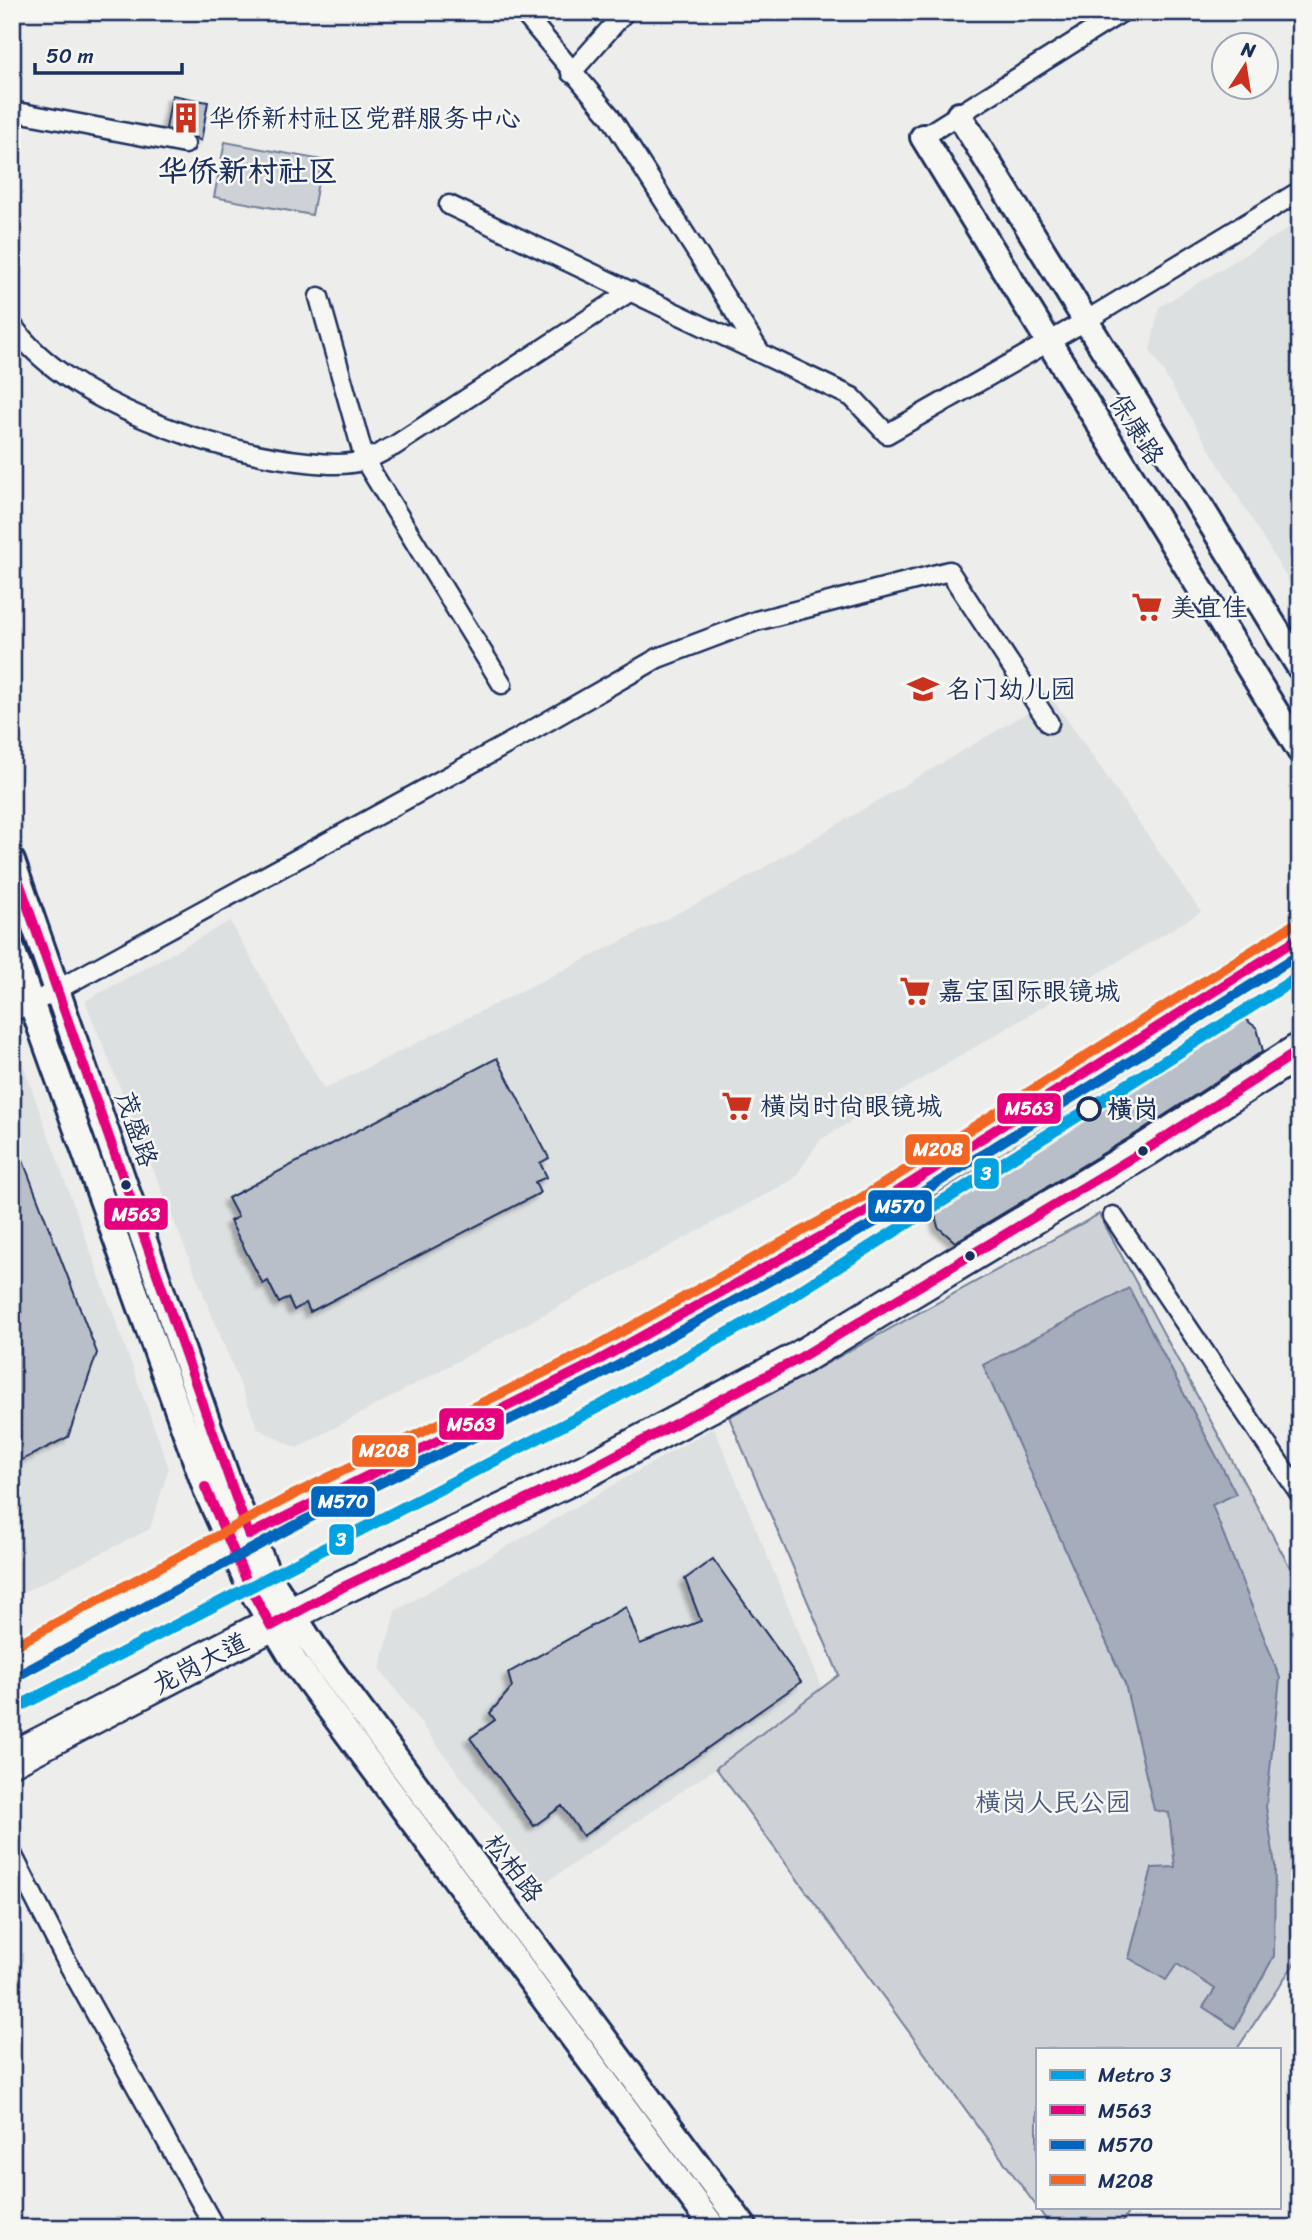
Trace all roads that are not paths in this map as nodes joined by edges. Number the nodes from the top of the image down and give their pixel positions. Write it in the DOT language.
graph roads {
  1 [pos="523,12"];
  2 [pos="625,12"];
  3 [pos="1122,12"];
  4 [pos="572,73"];
  5 [pos="12,111"];
  6 [pos="959,115"];
  7 [pos="923,137"];
  8 [pos="185,144"];
  9 [pos="1300,191"];
  10 [pos="449,205"];
  11 [pos="631,291"];
  12 [pos="319,297"];
  13 [pos="1087,320"];
  14 [pos="12,325"];
  15 [pos="1049,342"];
  16 [pos="760,352"];
  17 [pos="365,461"];
  18 [pos="1300,668"];
  19 [pos="502,684"];
  20 [pos="1049,723"];
  21 [pos="1300,751"];
  22 [pos="12,861"];
  23 [pos="1300,937"];
  24 [pos="12,949"];
  25 [pos="57,990"];
  26 [pos="22,1007"];
  27 [pos="1300,1050"];
  28 [pos="1113,1216"];
  29 [pos="1300,1494"];
  30 [pos="239,1540"];
  31 [pos="281,1621"];
  32 [pos="12,1663"];
  33 [pos="12,1759"];
  34 [pos="12,1854"];
  35 [pos="215,2228"];
  36 [pos="715,2228"];
  37 [pos="745,2228"];
  1 -- 4 [label="street"];
  2 -- 4 [label="street"];
  3 -- 6 [label="street"];
  4 -- 16 [label="street"];
  5 -- 8 [label="street"];
  6 -- 7 [label="street"];
  6 -- 13 [label="street, 保康路"];
  7 -- 15 [label="street, 保康路"];
  9 -- 13 [label="street"];
  10 -- 11 [label="street"];
  11 -- 16 [label="street"];
  11 -- 17 [label="street"];
  12 -- 17 [label="street"];
  13 -- 15 [label="street"];
  13 -- 18 [label="street, 保康路"];
  14 -- 17 [label="street"];
  15 -- 16 [label="street"];
  15 -- 21 [label="street, 保康路"];
  17 -- 19 [label="street"];
  20 -- 25 [label="street"];
  22 -- 25 [label="street, 茂盛路"];
  23 -- 30 [label="highway"];
  24 -- 26 [label="street"];
  25 -- 26 [label="street"];
  25 -- 30 [label="street, 茂盛路"];
  26 -- 30 [label="street"];
  27 -- 31 [label="highway, 龙岗大道"];
  28 -- 29 [label="street"];
  30 -- 31 [label="street, 松柏路"];
  30 -- 32 [label="highway"];
  31 -- 33 [label="highway, 龙岗大道"];
  31 -- 36 [label="street, 松柏路"];
  31 -- 37 [label="street, 松柏路"];
  34 -- 35 [label="street"];
}
